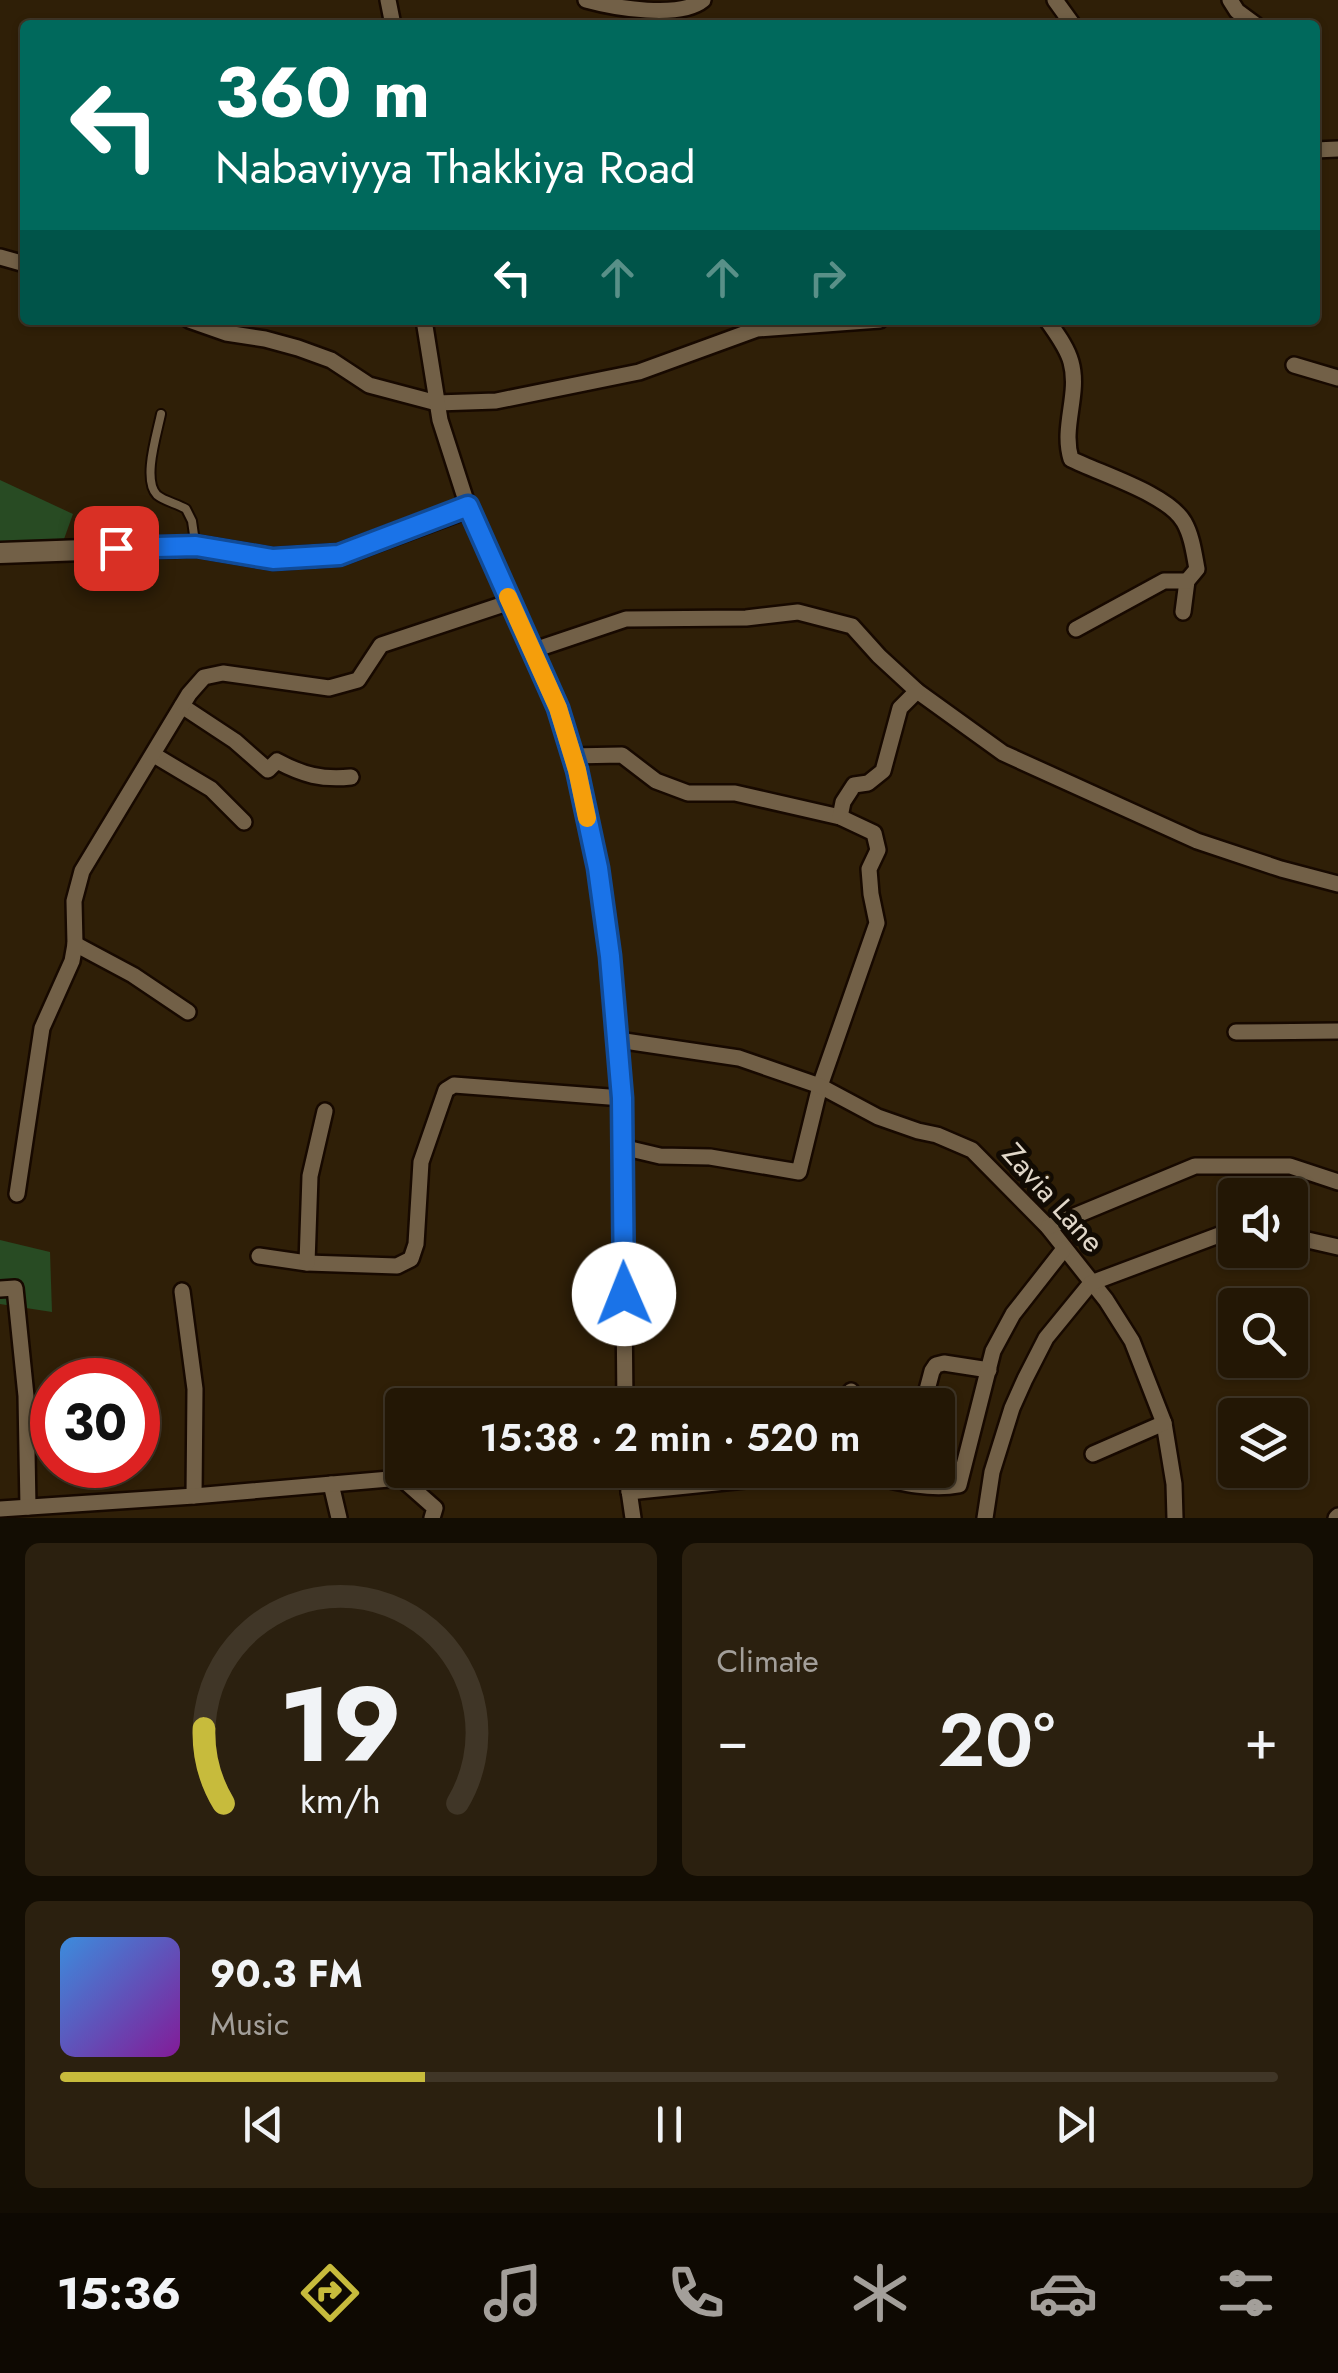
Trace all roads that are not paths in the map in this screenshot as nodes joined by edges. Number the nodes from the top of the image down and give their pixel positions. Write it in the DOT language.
graph roads {
  1 [pos="586,0"];
  2 [pos="704,0"];
  3 [pos="1230,0"];
  4 [pos="1250,20"];
  5 [pos="203,325"];
  6 [pos="425,325"];
  7 [pos="811,325"];
  8 [pos="1050,325"];
  9 [pos="1294,365"];
  10 [pos="1338,378"];
  11 [pos="437,403"];
  12 [pos="161,414"];
  13 [pos="468,506"];
  14 [pos="196,546"];
  15 [pos="0,552"];
  16 [pos="1187,581"];
  17 [pos="510,602"];
  18 [pos="1183,612"];
  19 [pos="1076,630"];
  20 [pos="531,651"];
  21 [pos="917,691"];
  22 [pos="182,706"];
  23 [pos="154,756"];
  24 [pos="572,756"];
  25 [pos="351,777"];
  26 [pos="840,817"];
  27 [pos="244,822"];
  28 [pos="1338,884"];
  29 [pos="75,944"];
  30 [pos="188,1012"];
  31 [pos="1338,1031"];
  32 [pos="1236,1032"];
  33 [pos="618,1040"];
  34 [pos="820,1086"];
  35 [pos="622,1098"];
  36 [pos="324,1112"];
  37 [pos="622,1147"];
  38 [pos="1338,1182"];
  39 [pos="17,1194"];
  40 [pos="1048,1227"];
  41 [pos="1218,1236"];
  42 [pos="1308,1240"];
  43 [pos="1338,1247"];
  44 [pos="1064,1248"];
  45 [pos="258,1256"];
  46 [pos="307,1263"];
  47 [pos="1092,1283"];
  48 [pos="0,1289"];
  49 [pos="182,1292"];
  50 [pos="990,1370"];
  51 [pos="625,1388"];
  52 [pos="927,1388"];
  53 [pos="1164,1423"];
  54 [pos="1092,1454"];
  55 [pos="385,1479"];
  56 [pos="331,1484"];
  57 [pos="955,1486"];
  58 [pos="412,1488"];
  59 [pos="628,1488"];
  60 [pos="667,1488"];
  61 [pos="628,1492"];
  62 [pos="194,1496"];
  63 [pos="28,1507"];
  64 [pos="0,1509"];
  65 [pos="339,1518"];
  66 [pos="432,1518"];
  67 [pos="633,1518"];
  68 [pos="985,1518"];
  69 [pos="1175,1518"];
  1 -- 2 [label="street"];
  3 -- 4 [label="street"];
  5 -- 11 [label="street"];
  6 -- 11 [label="street"];
  7 -- 11 [label="street"];
  8 -- 16 [label="street"];
  9 -- 10 [label="street"];
  11 -- 13 [label="street"];
  12 -- 14 [label="lane"];
  13 -- 14 [label="street"];
  13 -- 17 [label="street"];
  14 -- 15 [label="street"];
  16 -- 18 [label="street"];
  16 -- 19 [label="street"];
  17 -- 20 [label="street"];
  17 -- 22 [label="street"];
  20 -- 21 [label="street"];
  20 -- 24 [label="street"];
  21 -- 26 [label="street"];
  21 -- 28 [label="street"];
  22 -- 23 [label="street"];
  22 -- 25 [label="street"];
  23 -- 27 [label="street"];
  23 -- 29 [label="street"];
  24 -- 26 [label="street"];
  24 -- 33 [label="street"];
  26 -- 34 [label="street"];
  29 -- 30 [label="street"];
  29 -- 39 [label="street"];
  31 -- 32 [label="street"];
  33 -- 34 [label="street, Zavia Lane"];
  33 -- 35 [label="street"];
  34 -- 37 [label="street"];
  34 -- 40 [label="street, Zavia Lane"];
  35 -- 37 [label="street"];
  35 -- 46 [label="street"];
  36 -- 46 [label="street"];
  37 -- 51 [label="street"];
  38 -- 40 [label="street"];
  40 -- 44 [label="street, Zavia Lane"];
  41 -- 47 [label="street"];
  42 -- 43 [label="street"];
  44 -- 47 [label="street, Zavia Lane"];
  44 -- 50 [label="street"];
  45 -- 46 [label="street"];
  47 -- 53 [label="street, Zavia Lane"];
  47 -- 68 [label="street"];
  48 -- 63 [label="street"];
  49 -- 62 [label="street"];
  50 -- 52 [label="street"];
  50 -- 57 [label="street"];
  53 -- 54 [label="street"];
  53 -- 69 [label="street, Zavia Lane"];
  55 -- 56 [label="street"];
  56 -- 62 [label="street"];
  56 -- 65 [label="street"];
  58 -- 66 [label="street"];
  59 -- 61 [label="street"];
  60 -- 61 [label="street"];
  61 -- 67 [label="street"];
  62 -- 63 [label="street"];
  63 -- 64 [label="street"];
}
